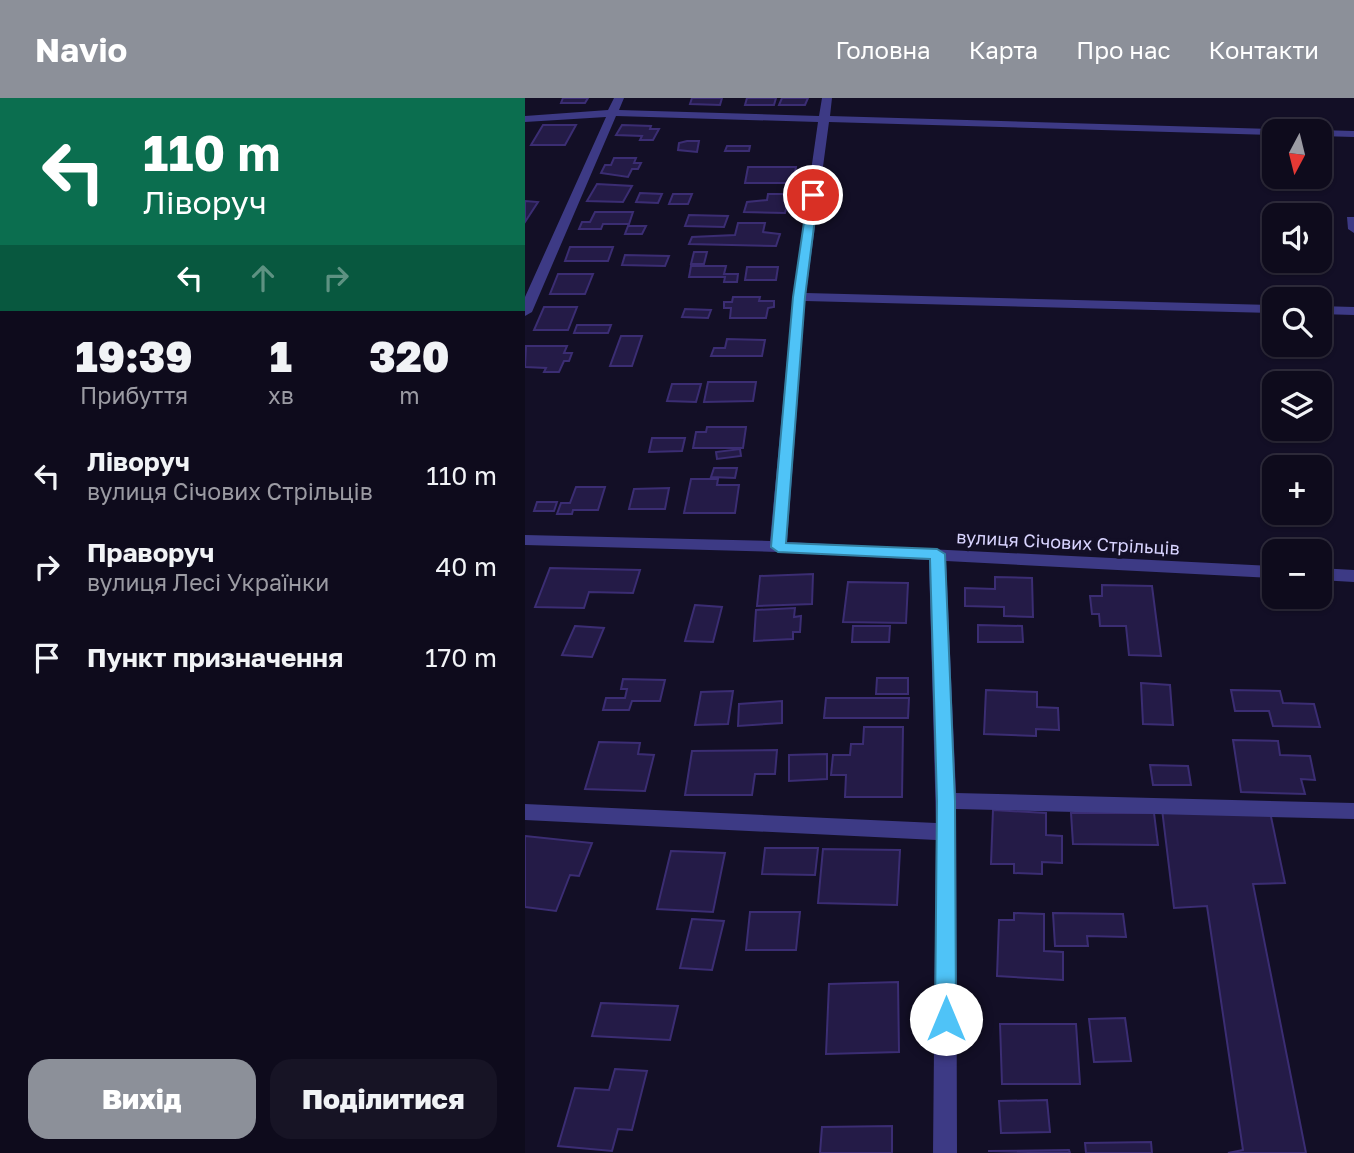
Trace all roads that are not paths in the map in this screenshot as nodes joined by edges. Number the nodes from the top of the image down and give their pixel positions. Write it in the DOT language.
graph roads {
  1 [pos="619,98"];
  2 [pos="827,98"];
  3 [pos="614,113"];
  4 [pos="823,118"];
  5 [pos="525,119"];
  6 [pos="1262,132"];
  7 [pos="1332,133"];
  8 [pos="1354,134"];
  9 [pos="799,297"];
  10 [pos="1262,309"];
  11 [pos="1332,310"];
  12 [pos="1354,311"];
  13 [pos="525,312"];
  14 [pos="525,540"];
  15 [pos="778,547"];
  16 [pos="937,554"];
  17 [pos="1262,571"];
  18 [pos="1332,575"];
  19 [pos="1354,576"];
  20 [pos="946,801"];
  21 [pos="1354,811"];
  22 [pos="525,812"];
  23 [pos="946,832"];
  24 [pos="945,1153"];
  1 -- 3 [label="street"];
  2 -- 4 [label="street"];
  3 -- 4 [label="street"];
  3 -- 5 [label="street"];
  3 -- 13 [label="street"];
  4 -- 6 [label="street"];
  4 -- 9 [label="street"];
  7 -- 8 [label="street"];
  9 -- 10 [label="street"];
  9 -- 15 [label="street"];
  11 -- 12 [label="street"];
  14 -- 15 [label="street, вулиця Січових Стрільців"];
  15 -- 16 [label="street, вулиця Січових Стрільців"];
  16 -- 17 [label="street, вулиця Січових Стрільців"];
  16 -- 20 [label="street"];
  18 -- 19 [label="street"];
  20 -- 21 [label="street"];
  20 -- 23 [label="street"];
  22 -- 23 [label="street"];
  23 -- 24 [label="street"];
}
